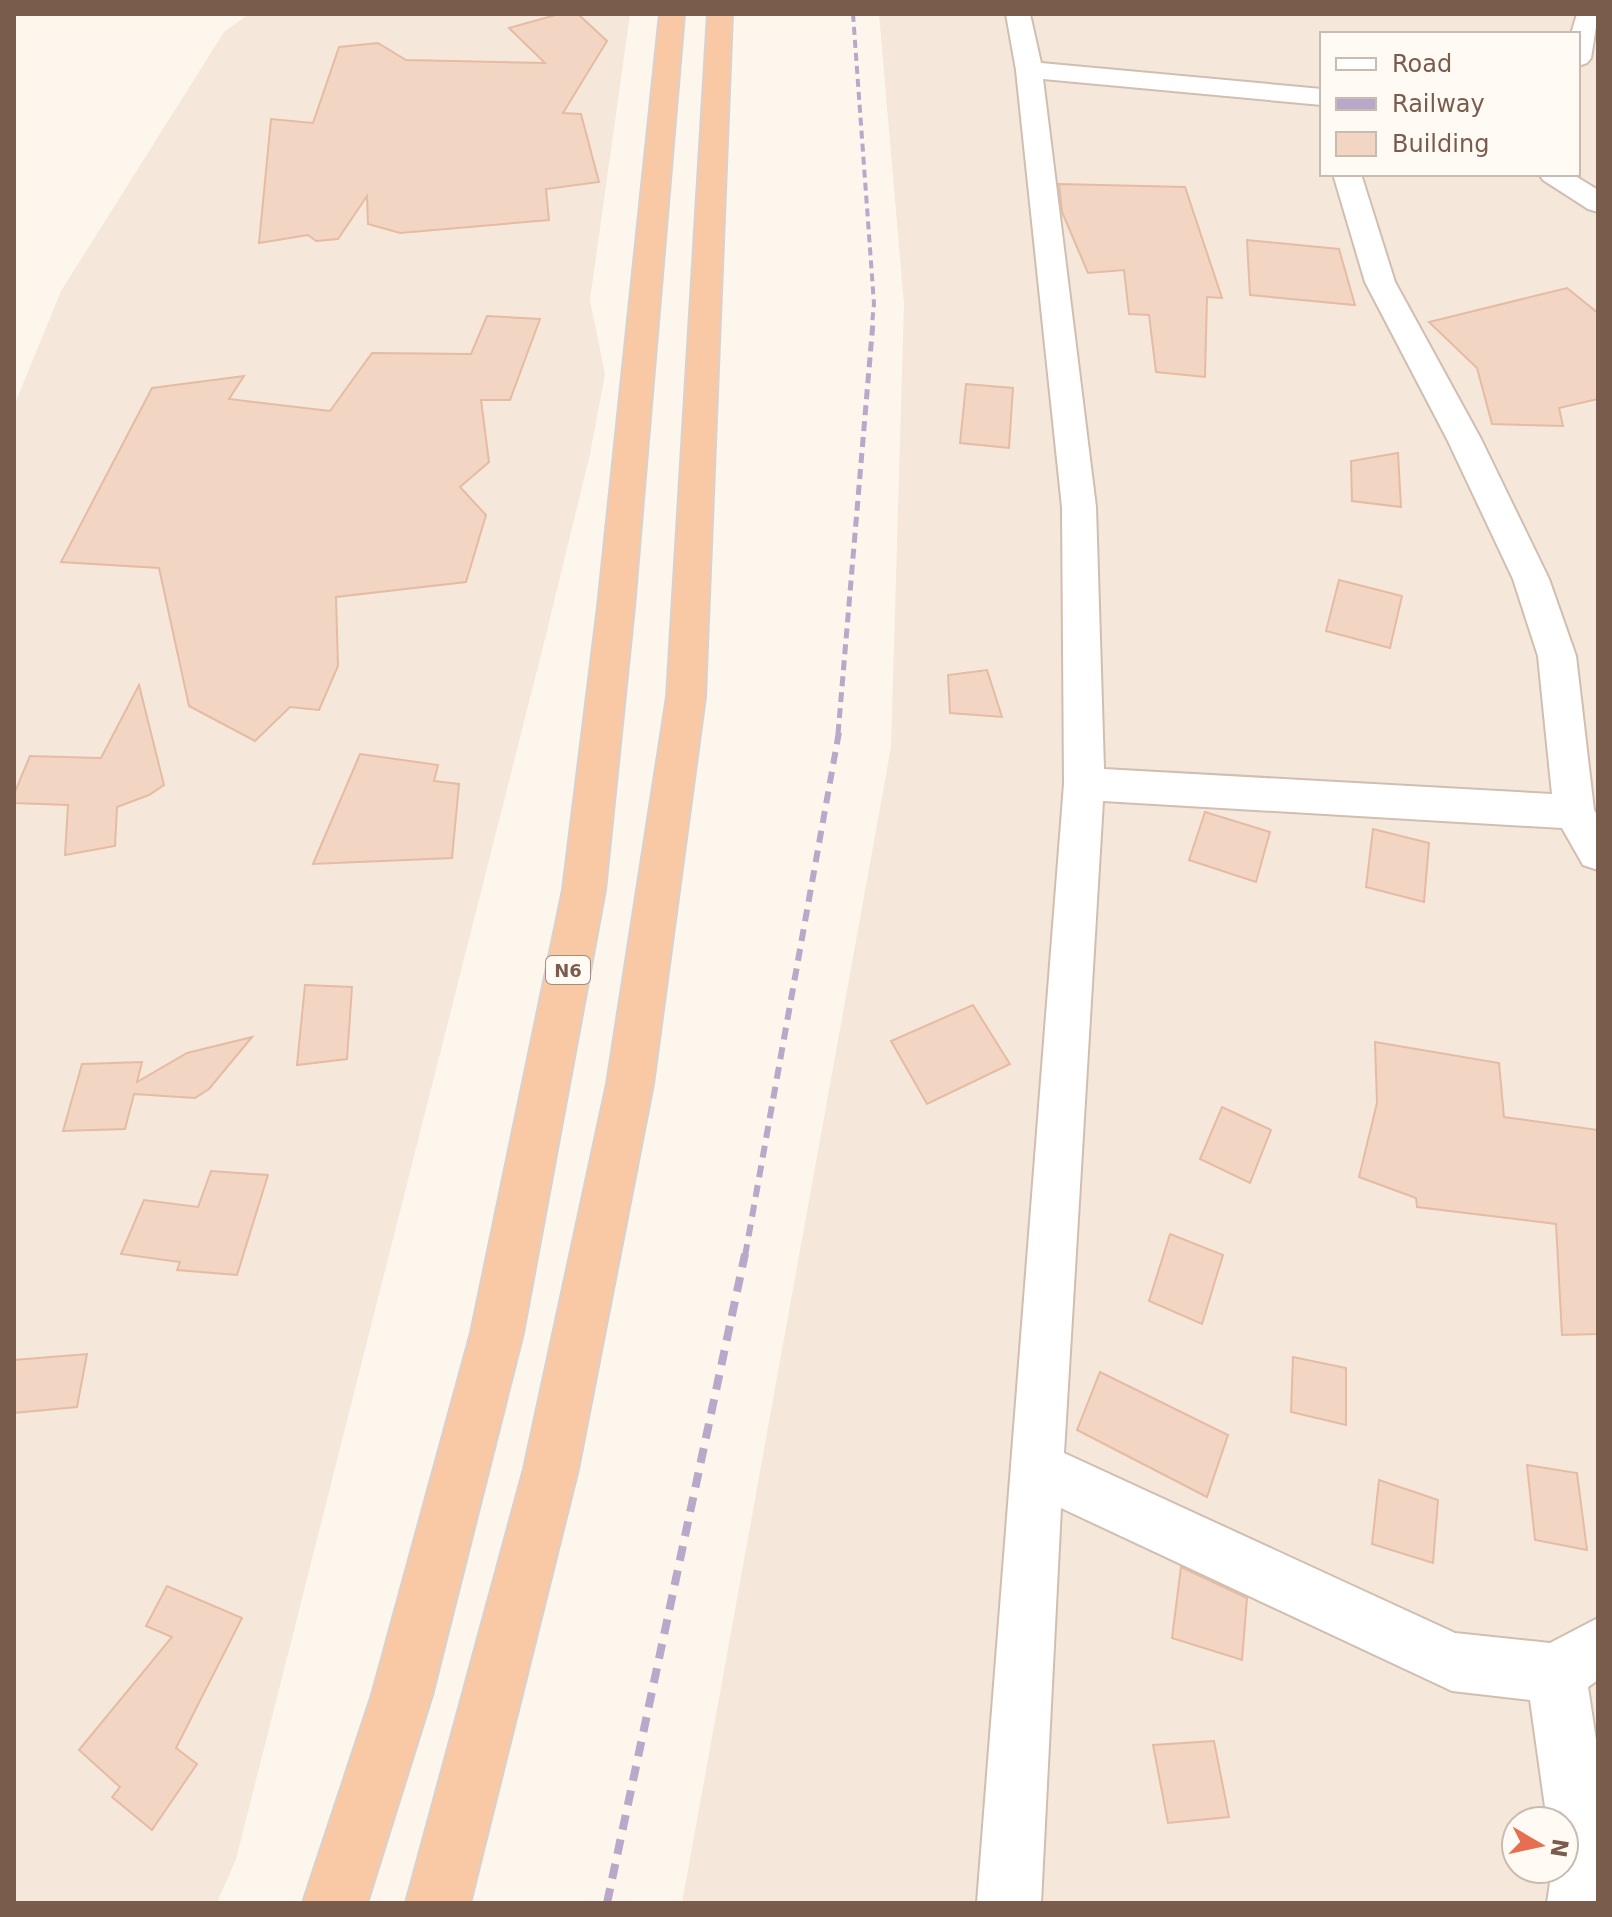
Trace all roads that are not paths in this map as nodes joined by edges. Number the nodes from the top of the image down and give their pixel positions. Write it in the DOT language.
graph roads {
  1 [pos="672,14"];
  2 [pos="720,14"];
  3 [pos="1018,14"];
  4 [pos="1589,14"];
  5 [pos="1580,50"];
  6 [pos="1029,70"];
  7 [pos="1320,97"];
  8 [pos="1348,176"];
  9 [pos="1556,176"];
  10 [pos="1598,203"];
  11 [pos="1084,784"];
  12 [pos="1574,812"];
  13 [pos="1598,853"];
  14 [pos="1036,1468"];
  15 [pos="1577,1660"];
  16 [pos="335,1903"];
  17 [pos="438,1903"];
  18 [pos="1009,1903"];
  19 [pos="1579,1903"];
  1 -- 16 [label="highway, N6"];
  2 -- 17 [label="highway"];
  3 -- 6 [label="street"];
  4 -- 5 [label="street"];
  6 -- 7 [label="street"];
  6 -- 11 [label="street"];
  8 -- 12 [label="street"];
  9 -- 10 [label="street"];
  11 -- 12 [label="street"];
  11 -- 14 [label="street"];
  12 -- 13 [label="street"];
  14 -- 15 [label="street"];
  14 -- 18 [label="street"];
  15 -- 19 [label="street"];
}
